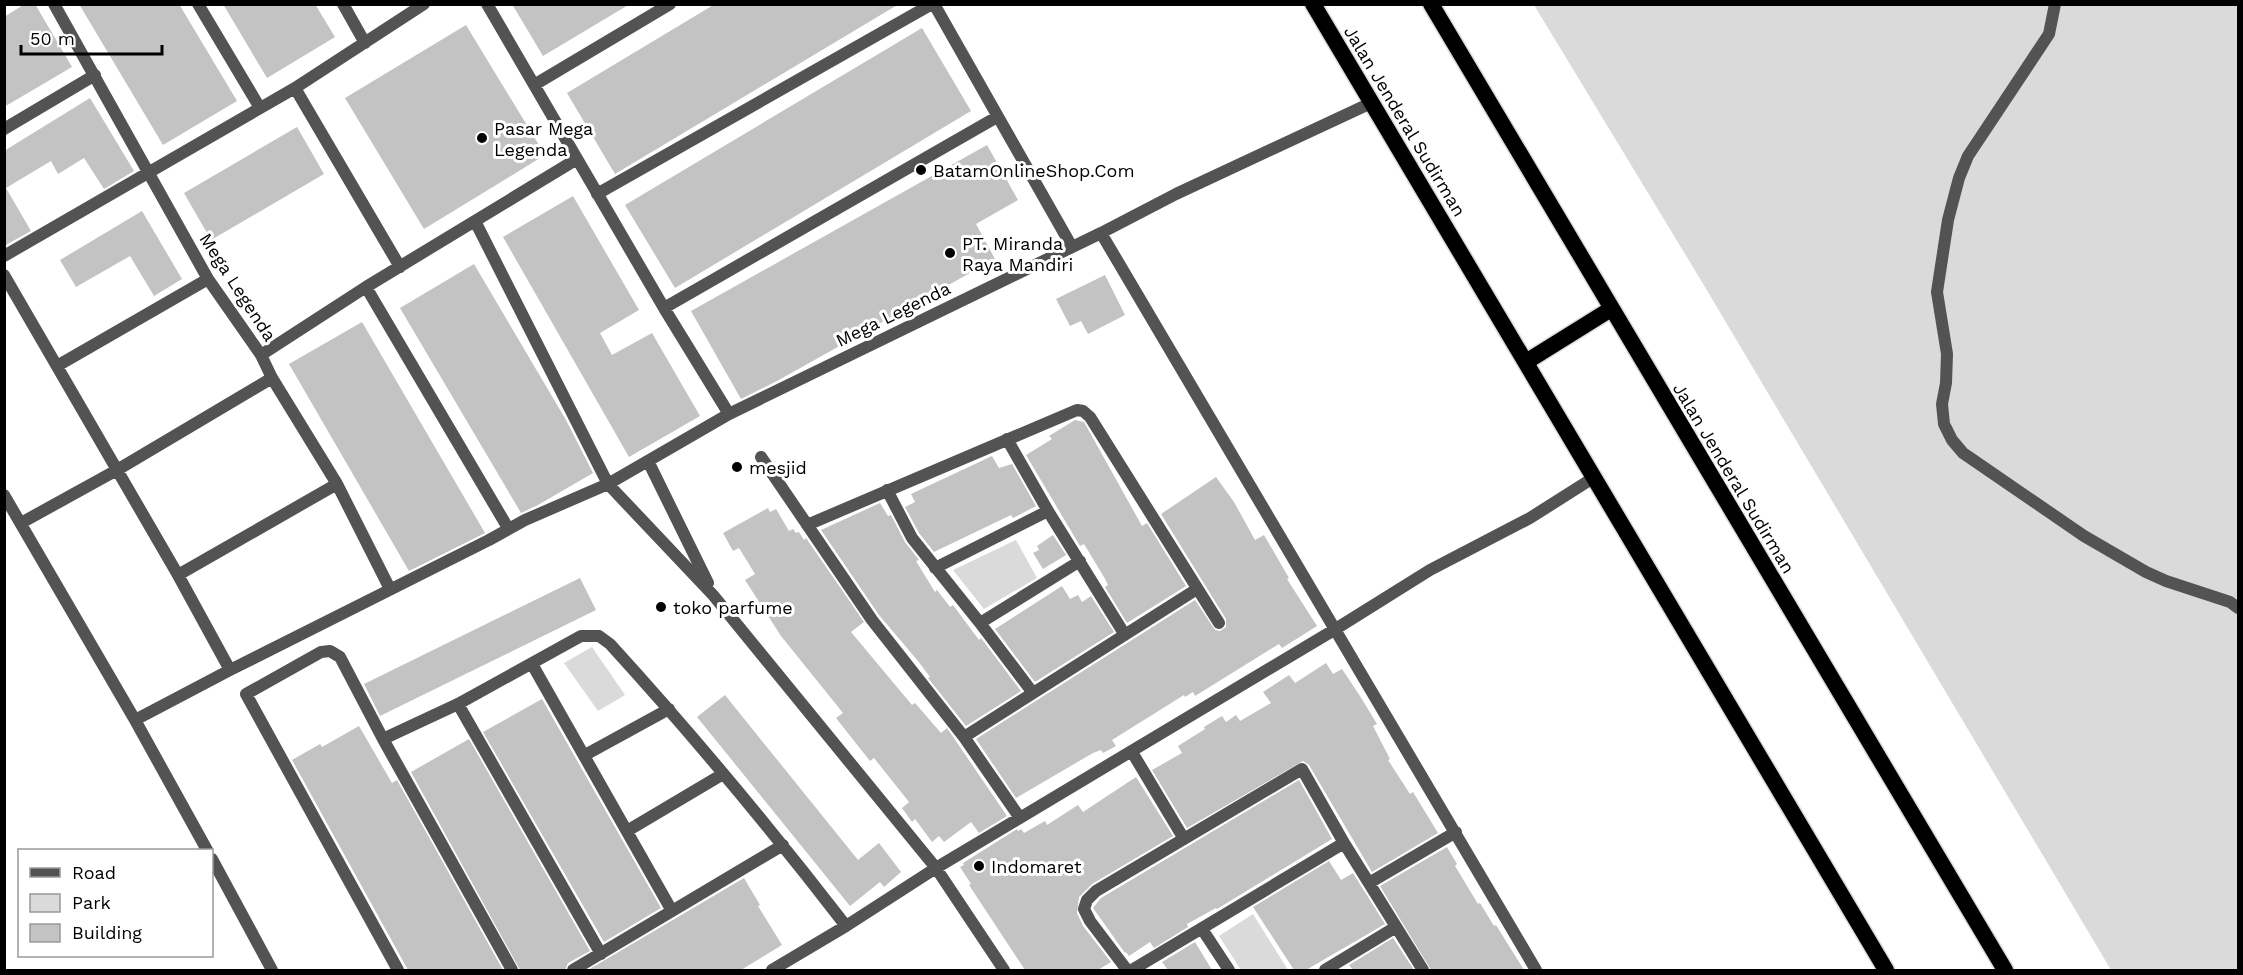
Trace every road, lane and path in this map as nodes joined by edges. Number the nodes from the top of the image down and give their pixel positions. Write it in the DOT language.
graph roads {
  1 [pos="54,4"];
  2 [pos="198,4"];
  3 [pos="343,4"];
  4 [pos="424,4"];
  5 [pos="487,4"];
  6 [pos="670,4"];
  7 [pos="933,4"];
  8 [pos="1313,4"];
  9 [pos="1431,4"];
  10 [pos="2055,4"];
  11 [pos="365,43"];
  12 [pos="94,75"];
  13 [pos="534,85"];
  14 [pos="295,88"];
  15 [pos="1371,103"];
  16 [pos="260,108"];
  17 [pos="997,117"];
  18 [pos="4,129"];
  19 [pos="577,159"];
  20 [pos="150,172"];
  21 [pos="597,194"];
  22 [pos="475,221"];
  23 [pos="1101,233"];
  24 [pos="1072,247"];
  25 [pos="4,256"];
  26 [pos="400,267"];
  27 [pos="4,275"];
  28 [pos="208,279"];
  29 [pos="366,287"];
  30 [pos="664,308"];
  31 [pos="1611,309"];
  32 [pos="261,355"];
  33 [pos="1526,362"];
  34 [pos="57,366"];
  35 [pos="272,378"];
  36 [pos="729,414"];
  37 [pos="1007,439"];
  38 [pos="761,457"];
  39 [pos="648,462"];
  40 [pos="117,470"];
  41 [pos="1593,478"];
  42 [pos="337,484"];
  43 [pos="608,484"];
  44 [pos="887,490"];
  45 [pos="4,495"];
  46 [pos="1048,511"];
  47 [pos="21,523"];
  48 [pos="807,525"];
  49 [pos="508,528"];
  50 [pos="1080,561"];
  51 [pos="935,568"];
  52 [pos="178,575"];
  53 [pos="390,589"];
  54 [pos="1197,589"];
  55 [pos="713,595"];
  56 [pos="2238,608"];
  57 [pos="980,623"];
  58 [pos="1219,623"];
  59 [pos="1334,630"];
  60 [pos="1125,635"];
  61 [pos="532,664"];
  62 [pos="230,670"];
  63 [pos="1033,693"];
  64 [pos="458,704"];
  65 [pos="669,709"];
  66 [pos="135,720"];
  67 [pos="964,738"];
  68 [pos="383,739"];
  69 [pos="1132,752"];
  70 [pos="585,755"];
  71 [pos="723,774"];
  72 [pos="1020,818"];
  73 [pos="627,831"];
  74 [pos="1456,832"];
  75 [pos="1184,839"];
  76 [pos="1344,843"];
  77 [pos="783,844"];
  78 [pos="206,849"];
  79 [pos="213,861"];
  80 [pos="936,868"];
  81 [pos="1369,883"];
  82 [pos="672,911"];
  83 [pos="846,926"];
  84 [pos="1396,927"];
  85 [pos="1202,929"];
  86 [pos="601,954"];
  87 [pos="272,970"];
  88 [pos="398,970"];
  89 [pos="512,970"];
  90 [pos="573,970"];
  91 [pos="772,970"];
  92 [pos="1004,970"];
  93 [pos="1127,970"];
  94 [pos="1132,970"];
  95 [pos="1229,970"];
  96 [pos="1325,970"];
  97 [pos="1423,970"];
  98 [pos="1536,970"];
  99 [pos="1886,970"];
  100 [pos="2005,970"];
  1 -- 12 [label="street, Mega Legenda"];
  2 -- 16 [label="street"];
  3 -- 11 [label="street"];
  4 -- 11 [label="street"];
  5 -- 13 [label="street"];
  6 -- 13 [label="street"];
  7 -- 17 [label="street"];
  7 -- 21 [label="street"];
  8 -- 15 [label="highway, Jalan Jenderal Sudirman"];
  9 -- 31 [label="highway, Jalan Jenderal Sudirman"];
  10 -- 56 [label="street"];
  11 -- 14 [label="street"];
  12 -- 18 [label="street"];
  12 -- 20 [label="street, Mega Legenda"];
  13 -- 19 [label="street"];
  14 -- 16 [label="street"];
  14 -- 26 [label="street"];
  15 -- 23 [label="street, Mega Legenda"];
  15 -- 33 [label="highway, Jalan Jenderal Sudirman"];
  16 -- 20 [label="street"];
  17 -- 24 [label="street"];
  17 -- 30 [label="street"];
  19 -- 21 [label="street"];
  19 -- 22 [label="street"];
  20 -- 25 [label="street"];
  20 -- 28 [label="street, Mega Legenda"];
  21 -- 30 [label="street"];
  22 -- 26 [label="street"];
  22 -- 43 [label="street"];
  23 -- 24 [label="street, Mega Legenda"];
  23 -- 59 [label="street"];
  24 -- 36 [label="street, Mega Legenda"];
  26 -- 29 [label="street"];
  27 -- 34 [label="street"];
  28 -- 32 [label="street, Mega Legenda"];
  28 -- 34 [label="street"];
  29 -- 32 [label="street"];
  29 -- 49 [label="street"];
  30 -- 36 [label="street"];
  31 -- 33 [label="highway"];
  31 -- 100 [label="highway, Jalan Jenderal Sudirman"];
  32 -- 35 [label="street, Mega Legenda"];
  33 -- 41 [label="highway, Jalan Jenderal Sudirman"];
  34 -- 40 [label="street"];
  35 -- 40 [label="street"];
  35 -- 42 [label="street, Mega Legenda"];
  36 -- 39 [label="street, Mega Legenda"];
  37 -- 44 [label="street"];
  37 -- 46 [label="street"];
  37 -- 54 [label="street"];
  38 -- 48 [label="street"];
  39 -- 43 [label="street, Mega Legenda"];
  39 -- 55 [label="street"];
  40 -- 47 [label="street"];
  40 -- 52 [label="street"];
  41 -- 59 [label="street"];
  41 -- 99 [label="highway, Jalan Jenderal Sudirman"];
  42 -- 52 [label="street"];
  42 -- 53 [label="street, Mega Legenda"];
  43 -- 49 [label="street, Mega Legenda"];
  43 -- 55 [label="street"];
  44 -- 48 [label="street"];
  44 -- 51 [label="street"];
  45 -- 47 [label="street"];
  46 -- 50 [label="street"];
  46 -- 51 [label="street"];
  47 -- 66 [label="street"];
  48 -- 67 [label="street"];
  49 -- 53 [label="street, Mega Legenda"];
  50 -- 57 [label="street"];
  50 -- 60 [label="street"];
  51 -- 57 [label="street"];
  52 -- 62 [label="street"];
  53 -- 62 [label="street, Mega Legenda"];
  54 -- 58 [label="street"];
  54 -- 60 [label="street"];
  55 -- 80 [label="street"];
  57 -- 63 [label="street"];
  59 -- 69 [label="street"];
  59 -- 74 [label="street"];
  60 -- 63 [label="street"];
  61 -- 64 [label="street"];
  61 -- 65 [label="street"];
  61 -- 70 [label="street"];
  62 -- 66 [label="street, Mega Legenda"];
  63 -- 67 [label="street"];
  64 -- 68 [label="street"];
  64 -- 86 [label="street"];
  65 -- 70 [label="street"];
  65 -- 71 [label="street"];
  66 -- 78 [label="street"];
  67 -- 72 [label="street"];
  68 -- 88 [label="street"];
  68 -- 89 [label="street"];
  69 -- 72 [label="street"];
  69 -- 75 [label="street"];
  70 -- 73 [label="street"];
  71 -- 73 [label="street"];
  71 -- 77 [label="street"];
  72 -- 80 [label="street"];
  73 -- 82 [label="street"];
  74 -- 81 [label="street"];
  74 -- 98 [label="street"];
  75 -- 76 [label="street"];
  75 -- 93 [label="street"];
  76 -- 81 [label="street"];
  76 -- 85 [label="street"];
  77 -- 82 [label="street"];
  77 -- 83 [label="street"];
  79 -- 87 [label="street"];
  80 -- 83 [label="street"];
  80 -- 92 [label="street"];
  81 -- 84 [label="street"];
  82 -- 86 [label="street"];
  83 -- 91 [label="street"];
  84 -- 96 [label="street"];
  84 -- 97 [label="street"];
  85 -- 94 [label="street"];
  85 -- 95 [label="street"];
  86 -- 90 [label="street"];
}
